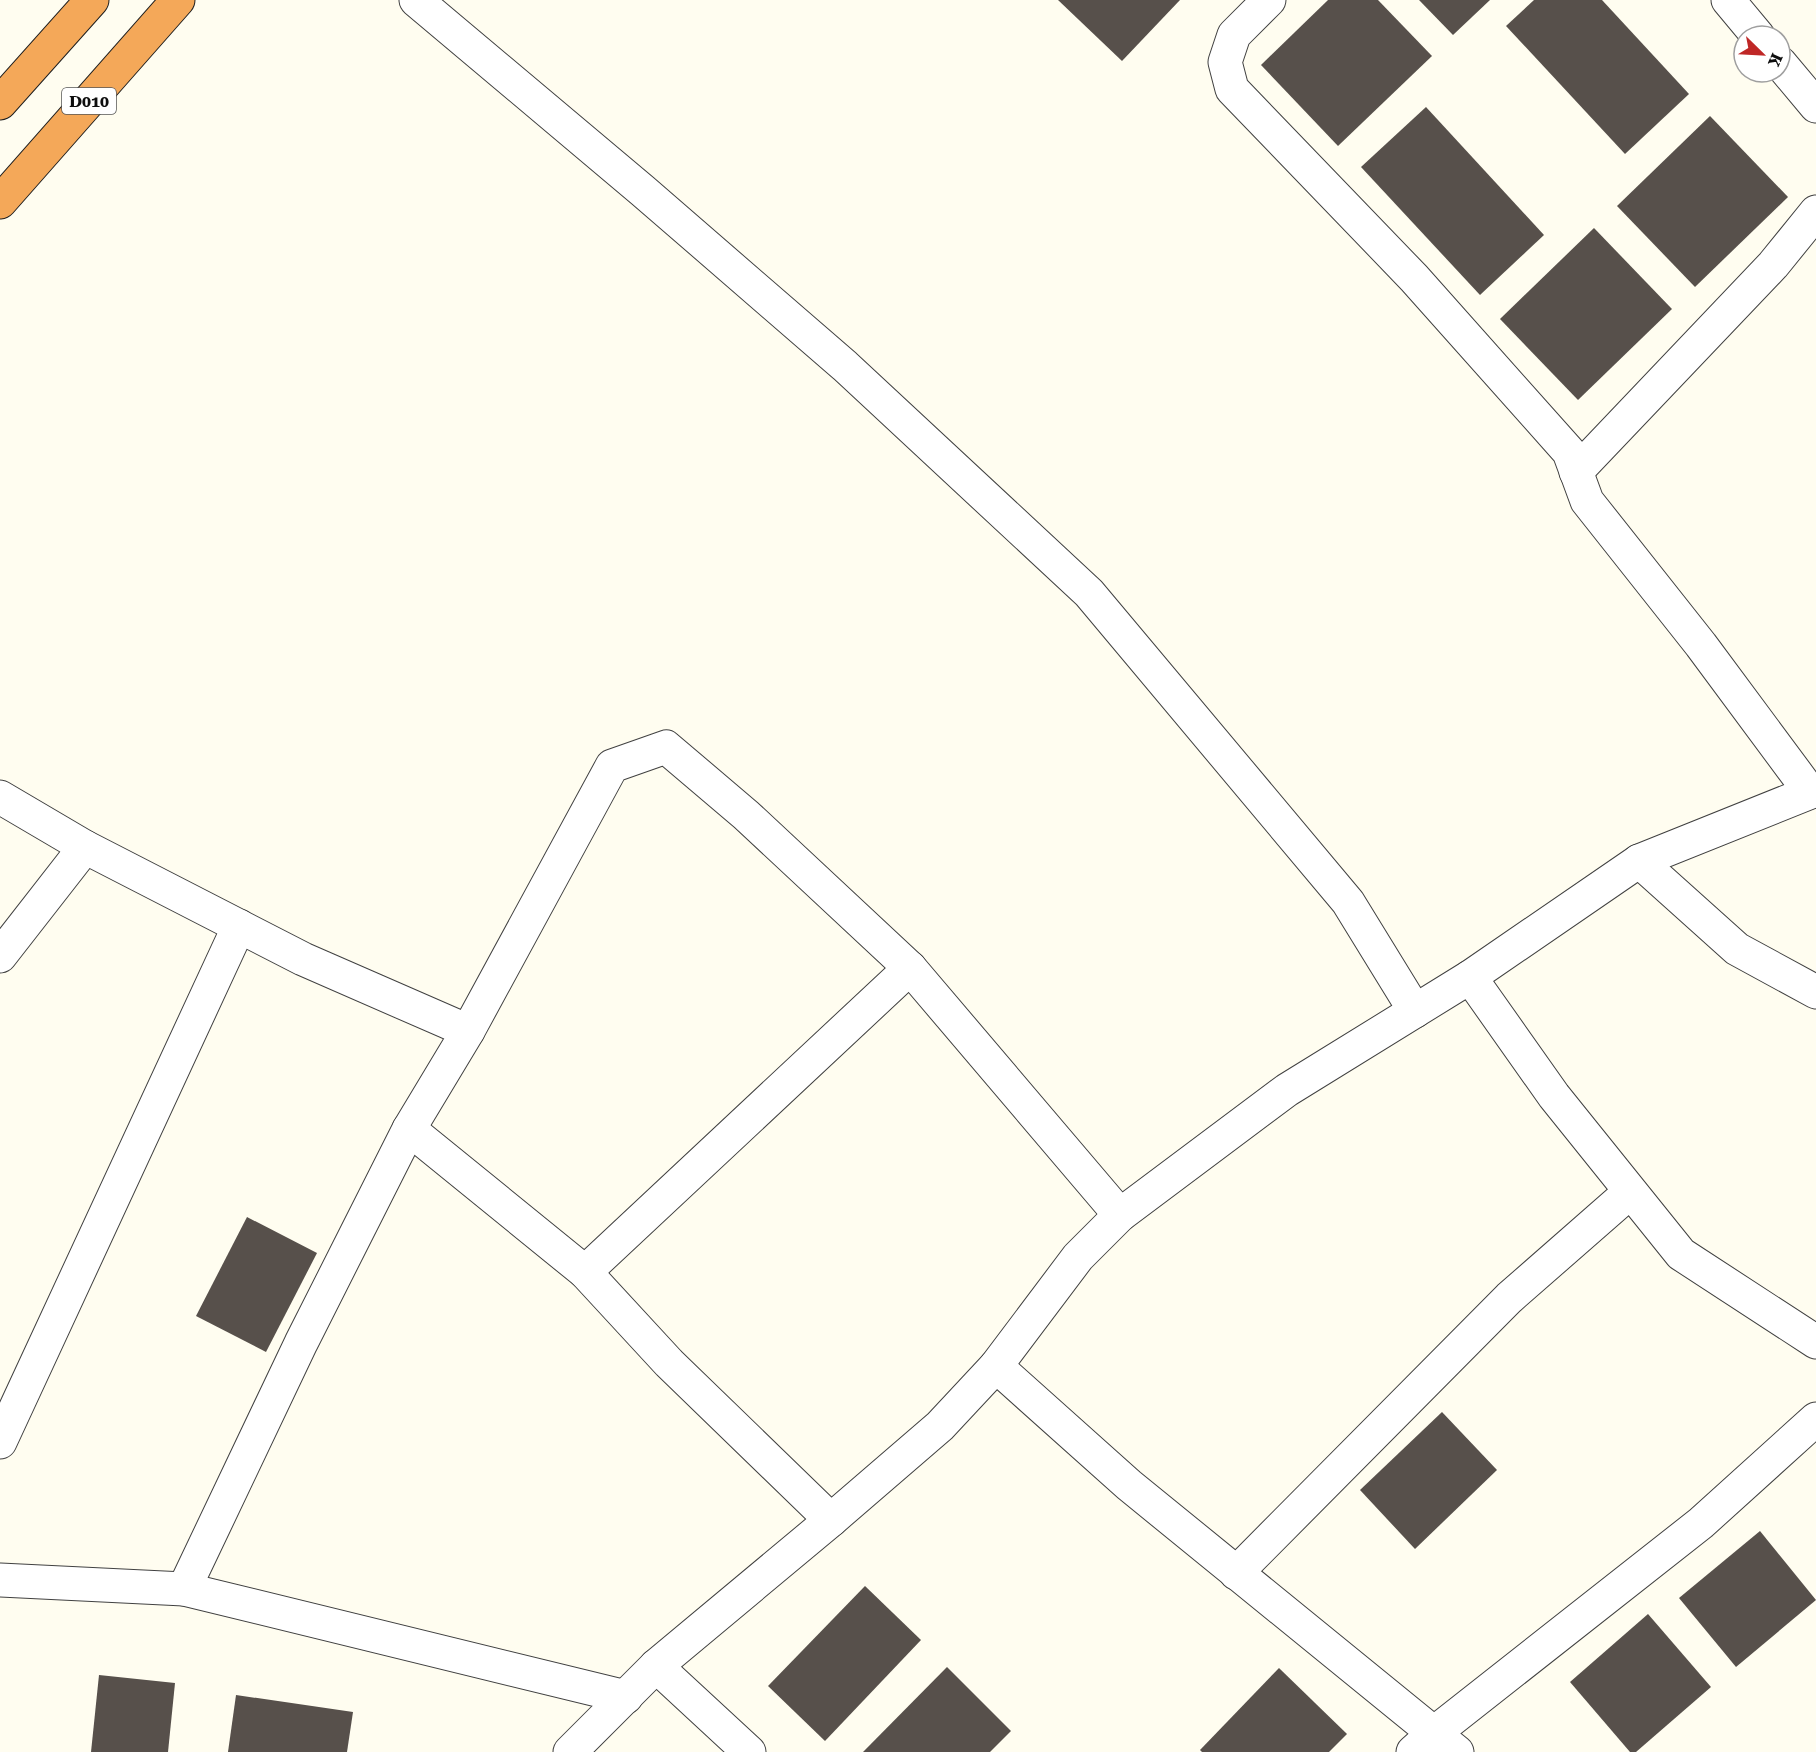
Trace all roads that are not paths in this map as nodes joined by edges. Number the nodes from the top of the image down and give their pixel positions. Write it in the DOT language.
graph roads {
  1 [pos="92,0"];
  2 [pos="178,0"];
  3 [pos="416,0"];
  4 [pos="1269,0"];
  5 [pos="1728,0"];
  6 [pos="1748,24"];
  7 [pos="1792,77"];
  8 [pos="0,104"];
  9 [pos="1816,106"];
  10 [pos="0,202"];
  11 [pos="1816,212"];
  12 [pos="1576,472"];
  13 [pos="1813,791"];
  14 [pos="0,797"];
  15 [pos="85,847"];
  16 [pos="1639,861"];
  17 [pos="239,926"];
  18 [pos="0,956"];
  19 [pos="910,968"];
  20 [pos="1470,977"];
  21 [pos="1816,992"];
  22 [pos="1415,1011"];
  23 [pos="468,1031"];
  24 [pos="409,1129"];
  25 [pos="1630,1192"];
  26 [pos="1120,1215"];
  27 [pos="585,1272"];
  28 [pos="1816,1342"];
  29 [pos="996,1366"];
  30 [pos="1816,1419"];
  31 [pos="0,1442"];
  32 [pos="831,1520"];
  33 [pos="1236,1573"];
  34 [pos="0,1580"];
  35 [pos="184,1589"];
  36 [pos="656,1666"];
  37 [pos="626,1697"];
  38 [pos="1434,1746"];
  39 [pos="570,1752"];
  40 [pos="749,1752"];
  1 -- 8 [label="highway"];
  2 -- 10 [label="highway, D010"];
  3 -- 22 [label="street"];
  4 -- 12 [label="street"];
  5 -- 6 [label="street"];
  7 -- 9 [label="street"];
  11 -- 12 [label="street"];
  12 -- 13 [label="street"];
  13 -- 16 [label="street"];
  14 -- 15 [label="street"];
  15 -- 17 [label="street"];
  15 -- 18 [label="street"];
  16 -- 20 [label="street"];
  16 -- 21 [label="street"];
  17 -- 23 [label="street"];
  17 -- 31 [label="street"];
  19 -- 23 [label="street"];
  19 -- 26 [label="street"];
  19 -- 27 [label="street"];
  20 -- 22 [label="street"];
  20 -- 25 [label="street"];
  22 -- 26 [label="street"];
  23 -- 24 [label="street"];
  24 -- 27 [label="street"];
  24 -- 35 [label="street"];
  25 -- 28 [label="street"];
  25 -- 33 [label="street"];
  26 -- 29 [label="street"];
  27 -- 32 [label="street"];
  29 -- 32 [label="street"];
  29 -- 33 [label="street"];
  30 -- 38 [label="street"];
  32 -- 36 [label="street"];
  33 -- 38 [label="street"];
  34 -- 35 [label="street"];
  35 -- 37 [label="street"];
  36 -- 37 [label="street"];
  36 -- 40 [label="street"];
  37 -- 39 [label="street"];
}
